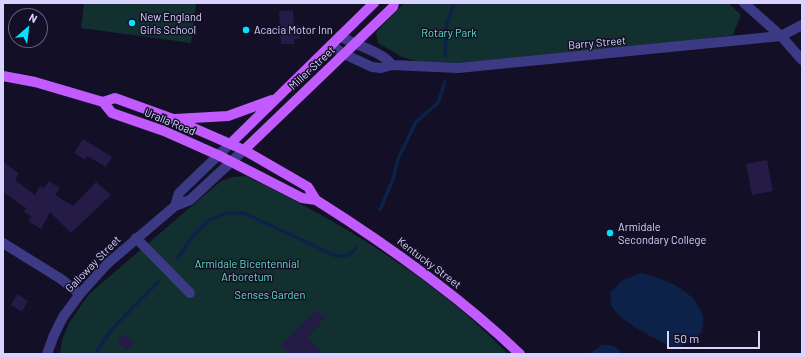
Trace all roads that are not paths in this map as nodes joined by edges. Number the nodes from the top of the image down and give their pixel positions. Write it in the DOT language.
graph roads {
  1 [pos="374,3"];
  2 [pos="394,3"];
  3 [pos="744,3"];
  4 [pos="802,25"];
  5 [pos="340,36"];
  6 [pos="781,36"];
  7 [pos="331,45"];
  8 [pos="354,45"];
  9 [pos="344,54"];
  10 [pos="802,60"];
  11 [pos="392,65"];
  12 [pos="3,76"];
  13 [pos="276,99"];
  14 [pos="103,102"];
  15 [pos="173,119"];
  16 [pos="230,144"];
  17 [pos="244,150"];
  18 [pos="218,155"];
  19 [pos="232,161"];
  20 [pos="316,200"];
  21 [pos="175,206"];
  22 [pos="136,238"];
  23 [pos="3,243"];
  24 [pos="190,293"];
  25 [pos="80,294"];
  26 [pos="47,354"];
  27 [pos="520,354"];
  1 -- 5 [label="main road, Miller Street"];
  2 -- 8 [label="main road, Miller Street"];
  3 -- 6 [label="street"];
  4 -- 6 [label="street, Barry Street"];
  5 -- 7 [label="main road, Miller Street"];
  5 -- 8 [label="street"];
  6 -- 10 [label="street"];
  6 -- 11 [label="street, Barry Street"];
  7 -- 9 [label="street, Barry Street"];
  7 -- 13 [label="main road, Miller Street"];
  8 -- 9 [label="main road, Miller Street"];
  8 -- 11 [label="street"];
  9 -- 11 [label="street, Barry Street"];
  9 -- 17 [label="main road, Miller Street"];
  12 -- 14 [label="main road, Uralla Road"];
  13 -- 15 [label="main road"];
  13 -- 16 [label="main road, Miller Street"];
  14 -- 15 [label="main road, Uralla Road"];
  14 -- 18 [label="main road, Uralla Road"];
  15 -- 16 [label="main road, Uralla Road"];
  16 -- 17 [label="main road, Kentucky Street"];
  16 -- 18 [label="street, Galloway Street"];
  17 -- 19 [label="street, Galloway Street"];
  17 -- 20 [label="main road, Kentucky Street"];
  18 -- 19 [label="main road, Uralla Road"];
  18 -- 21 [label="street, Galloway Street"];
  19 -- 20 [label="main road, Kentucky Street"];
  19 -- 21 [label="street, Galloway Street"];
  20 -- 27 [label="main road, Kentucky Street"];
  21 -- 22 [label="street, Galloway Street"];
  22 -- 24 [label="street"];
  22 -- 25 [label="street, Galloway Street"];
  23 -- 25 [label="street"];
  25 -- 26 [label="street, Galloway Street"];
}
